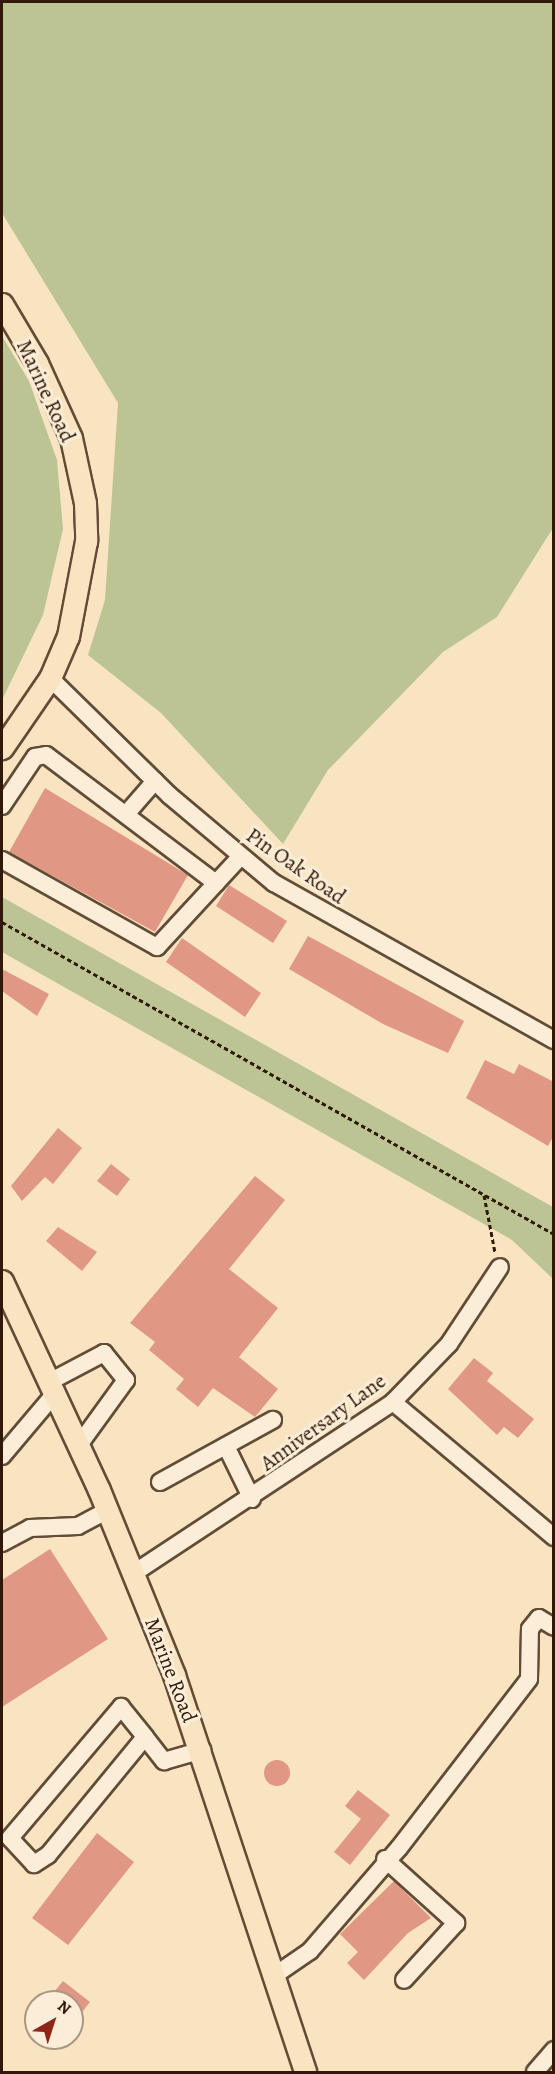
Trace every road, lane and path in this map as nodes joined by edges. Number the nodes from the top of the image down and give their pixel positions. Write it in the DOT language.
graph roads {
  1 [pos="2,304"];
  2 [pos="50,678"];
  3 [pos="2,748"];
  4 [pos="155,781"];
  5 [pos="2,806"];
  6 [pos="128,812"];
  7 [pos="240,857"];
  8 [pos="2,860"];
  9 [pos="216,883"];
  10 [pos="2,922"];
  11 [pos="554,1040"];
  12 [pos="484,1195"];
  13 [pos="554,1234"];
  14 [pos="500,1267"];
  15 [pos="2,1281"];
  16 [pos="53,1386"];
  17 [pos="393,1402"];
  18 [pos="273,1420"];
  19 [pos="79,1445"];
  20 [pos="226,1446"];
  21 [pos="2,1456"];
  22 [pos="160,1482"];
  23 [pos="252,1499"];
  24 [pos="108,1510"];
  25 [pos="554,1537"];
  26 [pos="2,1543"];
  27 [pos="134,1573"];
  28 [pos="554,1627"];
  29 [pos="145,1737"];
  30 [pos="202,1750"];
  31 [pos="385,1859"];
  32 [pos="275,1975"];
  33 [pos="404,1980"];
  34 [pos="554,2050"];
  35 [pos="304,2073"];
  36 [pos="535,2073"];
  1 -- 2 [label="main road, Marine Road"];
  2 -- 3 [label="main road, Marine Road"];
  2 -- 4 [label="street, Pin Oak Road"];
  4 -- 6 [label="street"];
  4 -- 7 [label="street, Pin Oak Road"];
  5 -- 6 [label="street"];
  6 -- 9 [label="street"];
  7 -- 9 [label="street"];
  7 -- 11 [label="street, Pin Oak Road"];
  8 -- 9 [label="street"];
  10 -- 12 [label="path"];
  12 -- 13 [label="path"];
  12 -- 14 [label="path"];
  14 -- 17 [label="street, Anniversary Lane"];
  15 -- 16 [label="main road, Marine Road"];
  16 -- 19 [label="main road, Marine Road"];
  16 -- 19 [label="street"];
  16 -- 21 [label="street"];
  17 -- 23 [label="street, Anniversary Lane"];
  17 -- 25 [label="street"];
  18 -- 20 [label="street"];
  19 -- 24 [label="main road, Marine Road"];
  20 -- 22 [label="street"];
  20 -- 23 [label="street"];
  23 -- 27 [label="street, Anniversary Lane"];
  24 -- 26 [label="street"];
  24 -- 27 [label="main road, Marine Road"];
  27 -- 30 [label="main road, Marine Road"];
  28 -- 31 [label="street"];
  29 -- 29 [label="street"];
  29 -- 30 [label="street"];
  30 -- 32 [label="main road, Marine Road"];
  31 -- 32 [label="street"];
  31 -- 33 [label="street"];
  32 -- 35 [label="main road, Marine Road"];
  34 -- 36 [label="street"];
}
